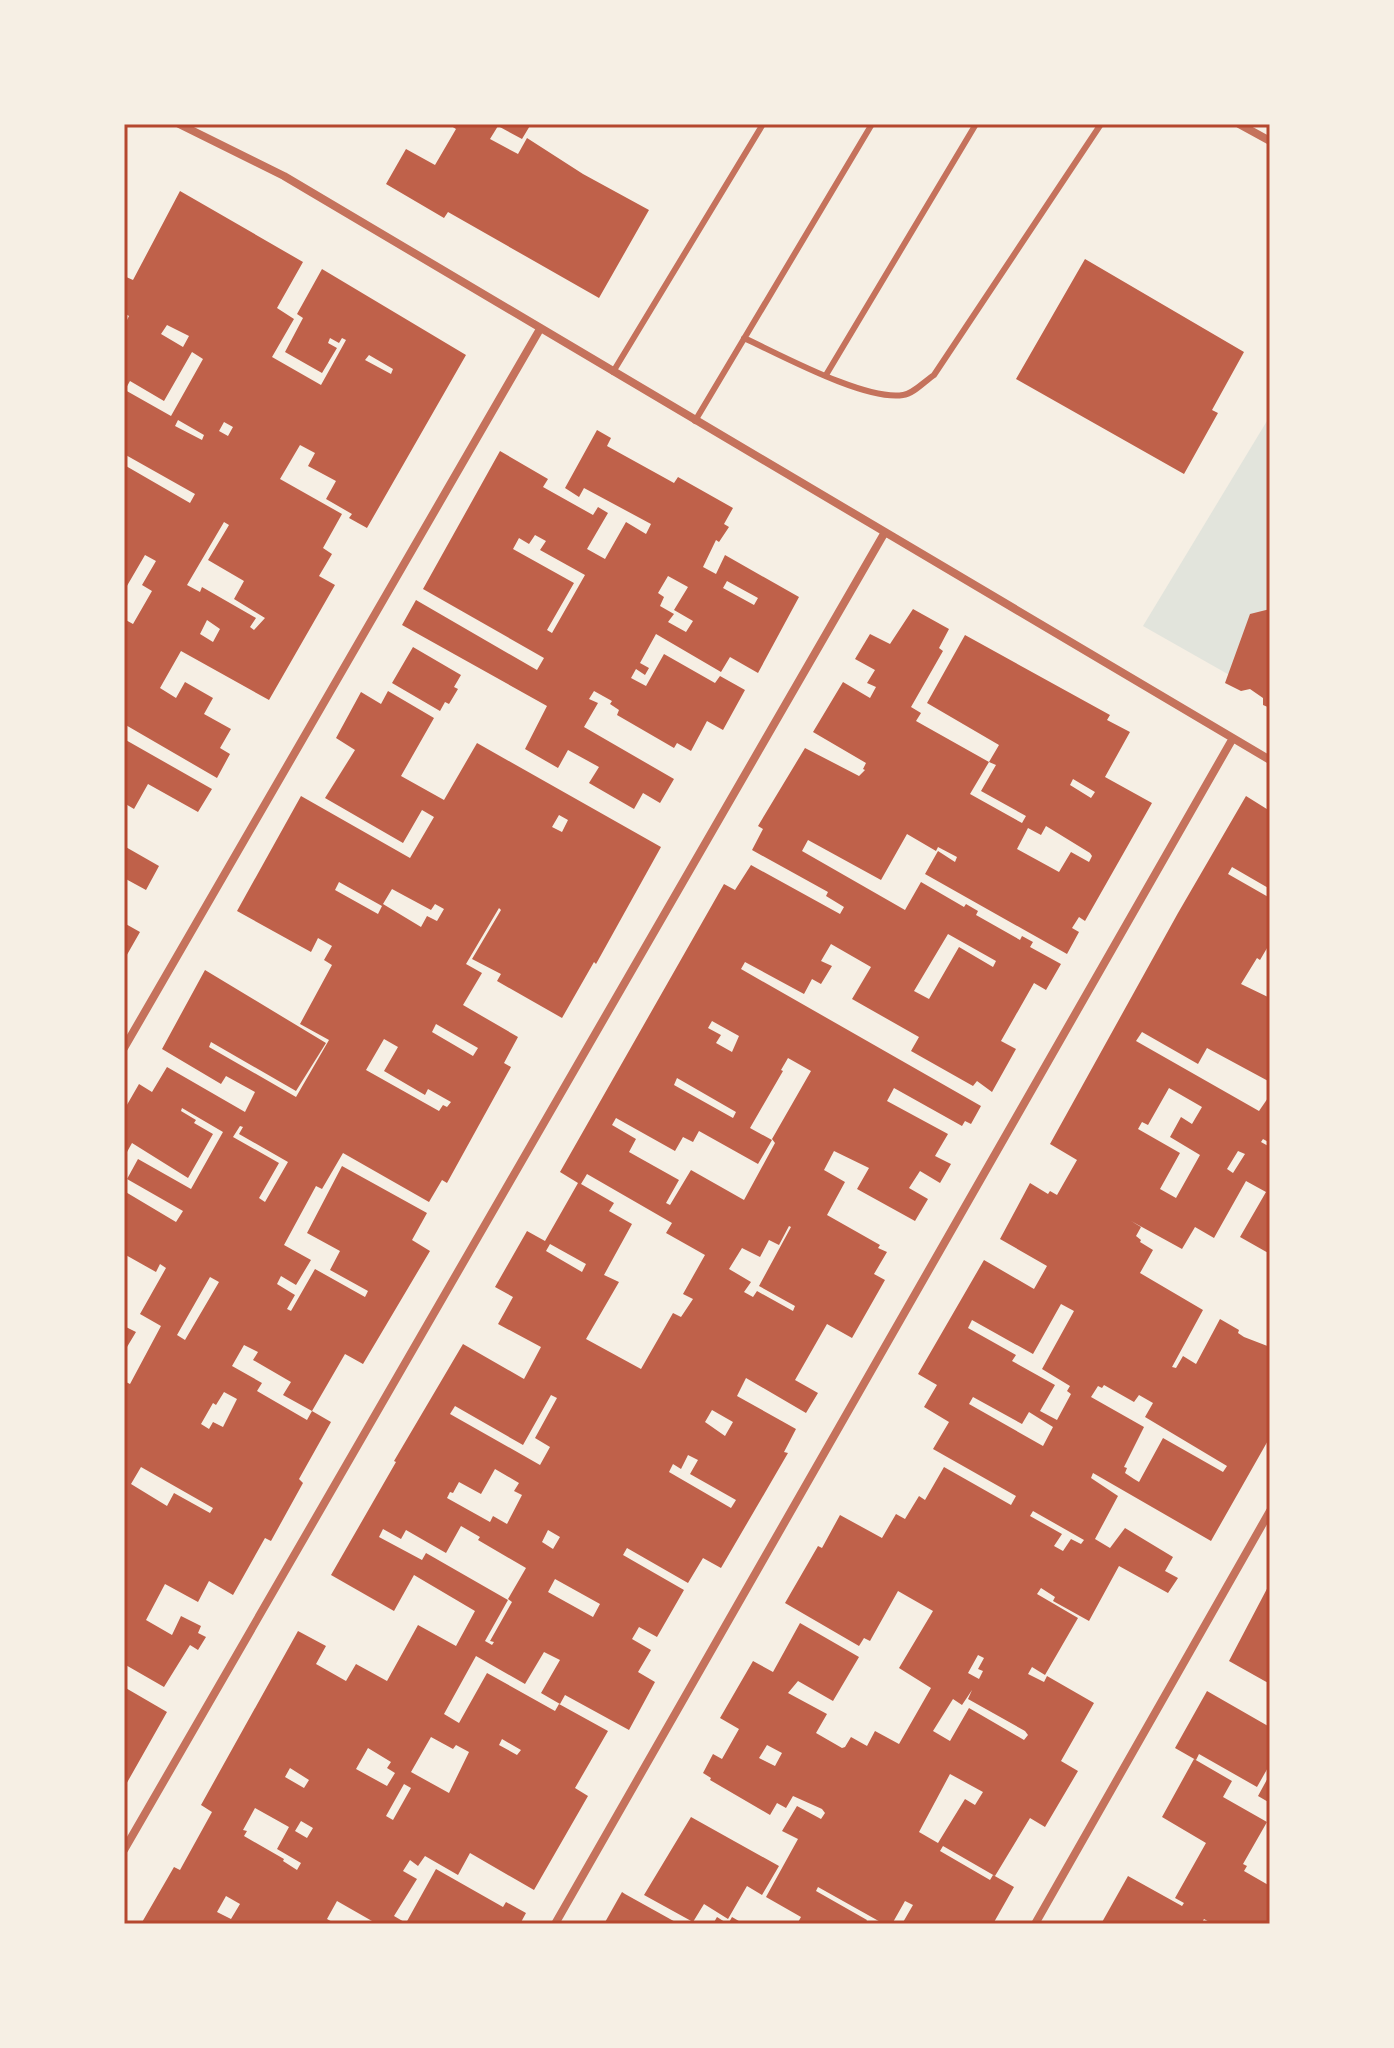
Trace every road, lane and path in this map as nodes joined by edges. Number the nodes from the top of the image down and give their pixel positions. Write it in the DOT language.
graph roads {
  1 [pos="179,124"];
  2 [pos="763,124"];
  3 [pos="872,124"];
  4 [pos="976,124"];
  5 [pos="1101,124"];
  6 [pos="1239,124"];
  7 [pos="1270,141"];
  8 [pos="540,329"];
  9 [pos="744,338"];
  10 [pos="613,372"];
  11 [pos="826,375"];
  12 [pos="695,421"];
  13 [pos="885,532"];
  14 [pos="1233,738"];
  15 [pos="1270,760"];
  16 [pos="124,1048"];
  17 [pos="1270,1511"];
  18 [pos="124,1850"];
  19 [pos="555,1924"];
  20 [pos="1035,1924"];
  1 -- 8 [label="street"];
  2 -- 10 [label="lane"];
  3 -- 9 [label="lane"];
  4 -- 11 [label="lane"];
  5 -- 11 [label="lane"];
  6 -- 7 [label="street"];
  8 -- 10 [label="street"];
  8 -- 16 [label="street"];
  9 -- 11 [label="lane"];
  9 -- 12 [label="lane"];
  10 -- 12 [label="street"];
  12 -- 13 [label="street"];
  13 -- 14 [label="street"];
  13 -- 18 [label="street"];
  14 -- 15 [label="street"];
  14 -- 19 [label="street"];
  17 -- 20 [label="street"];
}
